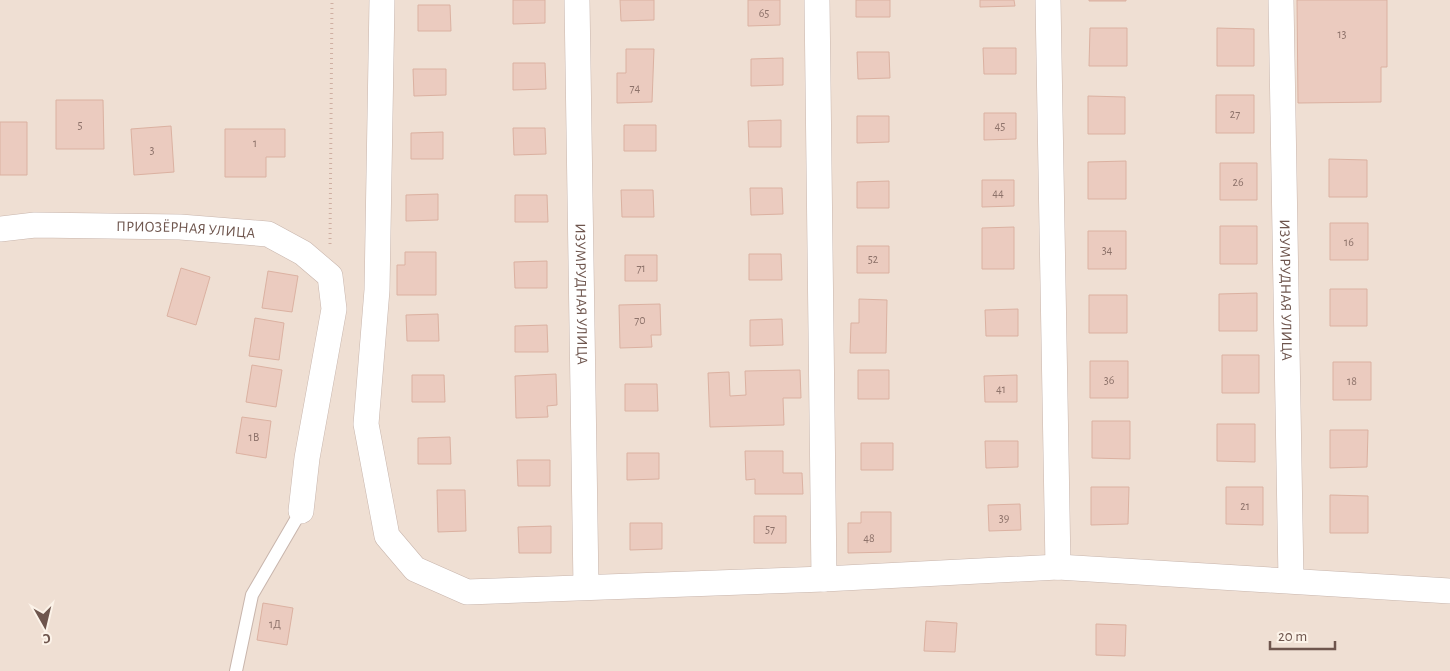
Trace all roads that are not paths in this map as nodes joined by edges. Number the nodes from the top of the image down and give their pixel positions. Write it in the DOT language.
graph roads {
  1 [pos="382,0"];
  2 [pos="577,0"];
  3 [pos="817,0"];
  4 [pos="1048,0"];
  5 [pos="1282,0"];
  6 [pos="0,229"];
  7 [pos="301,511"];
  8 [pos="1058,567"];
  9 [pos="824,579"];
  10 [pos="1290,580"];
  11 [pos="586,587"];
  12 [pos="1450,591"];
  13 [pos="236,671"];
  1 -- 11 [label="street"];
  2 -- 11 [label="street, ИЗУМРУДНАЯ УЛИЦА"];
  3 -- 9 [label="street"];
  4 -- 8 [label="street"];
  5 -- 10 [label="street, ИЗУМРУДНАЯ УЛИЦА"];
  6 -- 7 [label="street, ПРИОЗЁРНАЯ УЛИЦА"];
  7 -- 13 [label="lane"];
  8 -- 9 [label="street"];
  8 -- 10 [label="street"];
  9 -- 11 [label="street"];
  10 -- 12 [label="street"];
}
